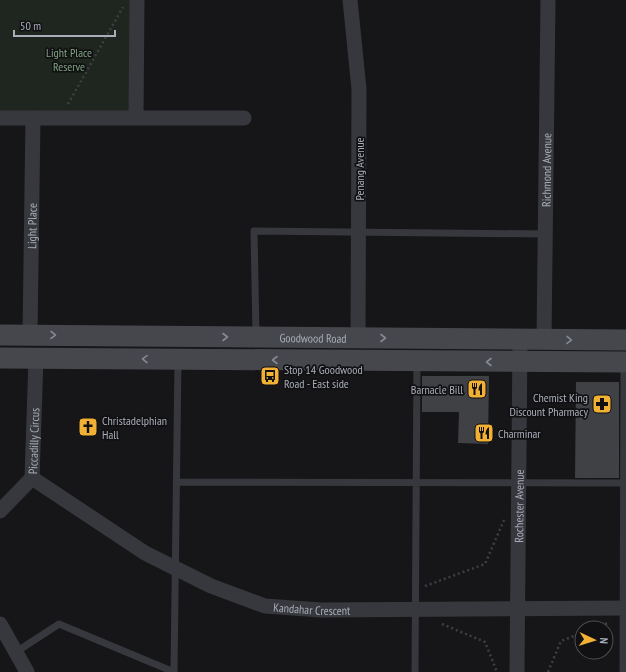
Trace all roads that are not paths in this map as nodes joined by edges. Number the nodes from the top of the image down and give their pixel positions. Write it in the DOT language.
graph roads {
  1 [pos="137,0"];
  2 [pos="350,0"];
  3 [pos="548,0"];
  4 [pos="0,118"];
  5 [pos="33,118"];
  6 [pos="136,118"];
  7 [pos="244,118"];
  8 [pos="359,232"];
  9 [pos="545,234"];
  10 [pos="0,335"];
  11 [pos="30,335"];
  12 [pos="256,337"];
  13 [pos="358,338"];
  14 [pos="520,339"];
  15 [pos="544,340"];
  16 [pos="626,340"];
  17 [pos="191,351"];
  18 [pos="0,358"];
  19 [pos="36,358"];
  20 [pos="417,361"];
  21 [pos="519,362"];
  22 [pos="625,362"];
  23 [pos="32,478"];
  24 [pos="177,482"];
  25 [pos="416,482"];
  26 [pos="518,483"];
  27 [pos="624,483"];
  28 [pos="0,511"];
  29 [pos="175,568"];
  30 [pos="517,608"];
  31 [pos="624,608"];
  32 [pos="415,609"];
  33 [pos="0,624"];
  34 [pos="16,652"];
  35 [pos="27,672"];
  36 [pos="174,672"];
  37 [pos="415,672"];
  38 [pos="517,672"];
  39 [pos="623,672"];
  1 -- 6 [label="street"];
  2 -- 8 [label="street, Penang Avenue"];
  3 -- 9 [label="street, Richmond Avenue"];
  4 -- 5 [label="street"];
  5 -- 6 [label="street"];
  5 -- 11 [label="street, Light Place"];
  6 -- 7 [label="street"];
  8 -- 9 [label="lane"];
  8 -- 12 [label="lane"];
  8 -- 13 [label="street, Penang Avenue"];
  9 -- 15 [label="street, Richmond Avenue"];
  10 -- 11 [label="main road, Goodwood Road"];
  11 -- 17 [label="main road, Goodwood Road, one-way"];
  12 -- 13 [label="main road, Goodwood Road"];
  17 -- 12 [label="main road, Goodwood Road, one-way"];
  13 -- 14 [label="main road, Goodwood Road, one-way"];
  14 -- 15 [label="main road, Goodwood Road"];
  14 -- 21 [label="street, Rochester Avenue"];
  15 -- 16 [label="main road, Goodwood Road, one-way"];
  17 -- 19 [label="main road, Goodwood Road, one-way"];
  20 -- 17 [label="main road, Goodwood Road, one-way"];
  17 -- 24 [label="lane"];
  18 -- 19 [label="main road, Goodwood Road"];
  19 -- 23 [label="street, Piccadilly Circus"];
  21 -- 20 [label="main road, Goodwood Road, one-way"];
  20 -- 25 [label="lane"];
  21 -- 22 [label="main road, Goodwood Road"];
  21 -- 26 [label="street, Rochester Avenue"];
  22 -- 27 [label="lane"];
  23 -- 28 [label="street, Piccadilly Circus"];
  23 -- 29 [label="street, Kandahar Crescent"];
  24 -- 25 [label="lane"];
  24 -- 29 [label="lane"];
  25 -- 26 [label="lane"];
  25 -- 32 [label="lane"];
  26 -- 27 [label="lane"];
  26 -- 30 [label="street, Rochester Avenue"];
  27 -- 31 [label="lane"];
  29 -- 32 [label="street, Kandahar Crescent"];
  29 -- 36 [label="lane"];
  30 -- 31 [label="street, Kandahar Crescent"];
  30 -- 32 [label="street, Kandahar Crescent"];
  30 -- 38 [label="street, Rochester Avenue"];
  31 -- 39 [label="lane"];
  32 -- 37 [label="lane"];
  33 -- 34 [label="street"];
  34 -- 35 [label="street"];
  34 -- 36 [label="lane"];
}
